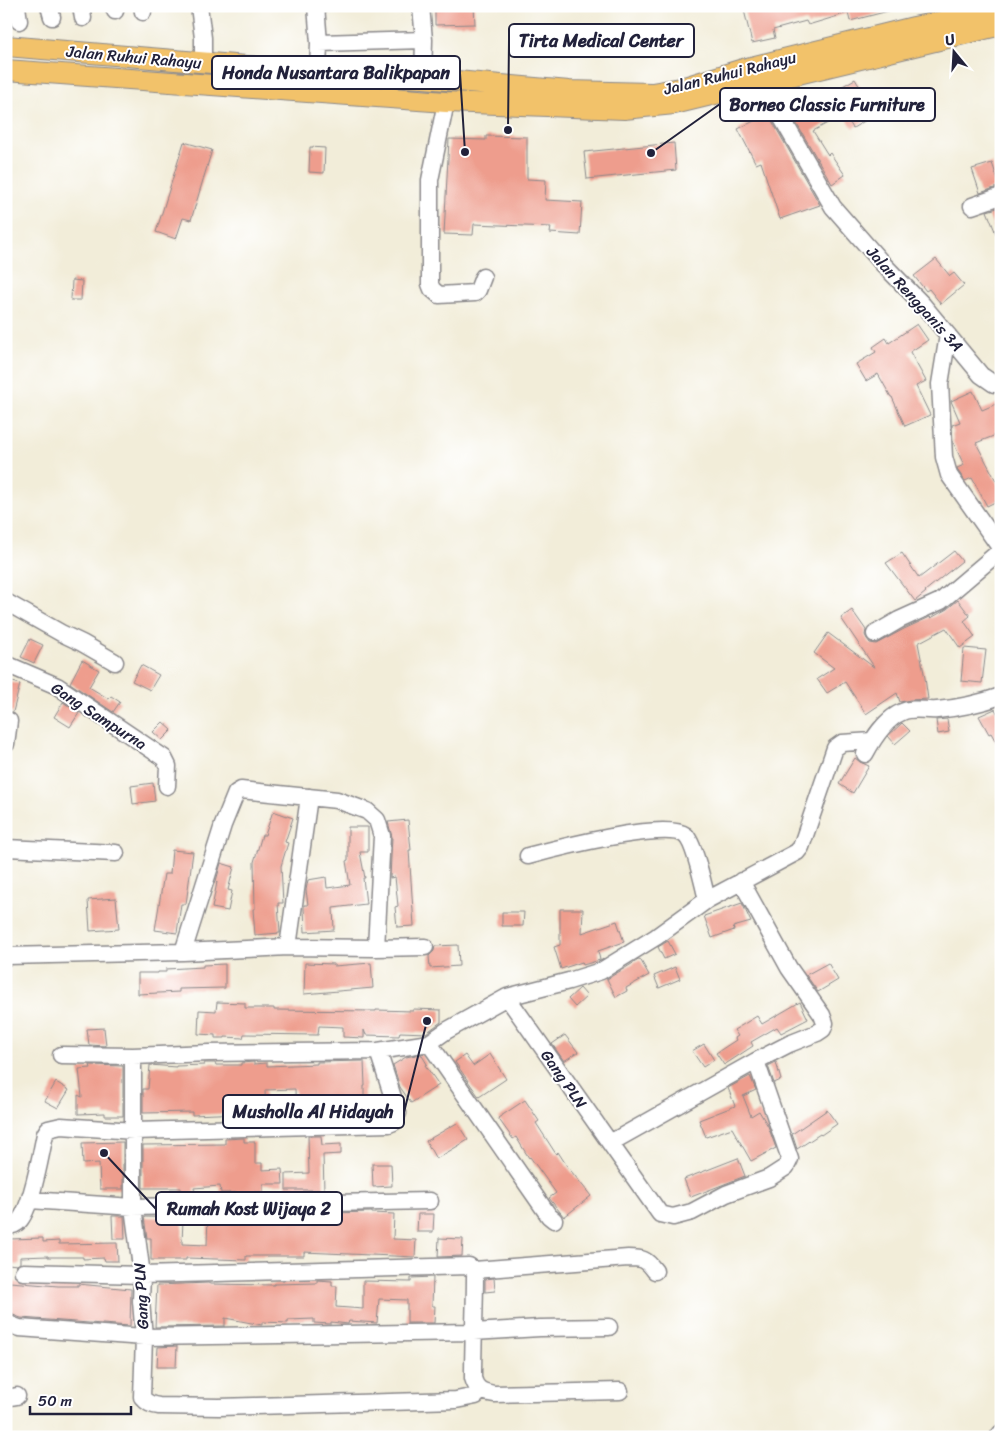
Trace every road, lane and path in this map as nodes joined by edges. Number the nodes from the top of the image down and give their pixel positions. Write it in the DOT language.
graph roads {
  1 [pos="199,6"];
  2 [pos="316,6"];
  3 [pos="421,6"];
  4 [pos="1001,9"];
  5 [pos="1001,25"];
  6 [pos="424,40"];
  7 [pos="319,43"];
  8 [pos="6,46"];
  9 [pos="203,63"];
  10 [pos="6,70"];
  11 [pos="318,72"];
  12 [pos="422,78"];
  13 [pos="761,82"];
  14 [pos="422,100"];
  15 [pos="446,102"];
  16 [pos="1001,196"];
  17 [pos="972,206"];
  18 [pos="483,277"];
  19 [pos="948,335"];
  20 [pos="1001,384"];
  21 [pos="1001,549"];
  22 [pos="6,602"];
  23 [pos="875,634"];
  24 [pos="115,662"];
  25 [pos="6,664"];
  26 [pos="1001,696"];
  27 [pos="9,721"];
  28 [pos="6,744"];
  29 [pos="167,786"];
  30 [pos="309,797"];
  31 [pos="6,848"];
  32 [pos="116,853"];
  33 [pos="528,856"];
  34 [pos="741,881"];
  35 [pos="708,900"];
  36 [pos="288,946"];
  37 [pos="425,946"];
  38 [pos="376,948"];
  39 [pos="183,952"];
  40 [pos="6,956"];
  41 [pos="507,997"];
  42 [pos="429,1043"];
  43 [pos="378,1051"];
  44 [pos="61,1055"];
  45 [pos="133,1056"];
  46 [pos="756,1061"];
  47 [pos="134,1131"];
  48 [pos="610,1143"];
  49 [pos="30,1200"];
  50 [pos="430,1201"];
  51 [pos="132,1207"];
  52 [pos="554,1220"];
  53 [pos="6,1226"];
  54 [pos="474,1270"];
  55 [pos="655,1271"];
  56 [pos="23,1272"];
  57 [pos="142,1275"];
  58 [pos="6,1323"];
  59 [pos="609,1327"];
  60 [pos="473,1332"];
  61 [pos="144,1337"];
  62 [pos="481,1390"];
  63 [pos="620,1391"];
  64 [pos="1001,1433"];
  65 [pos="998,1437"];
  1 -- 9 [label="street"];
  2 -- 7 [label="street"];
  3 -- 6 [label="street"];
  4 -- 12 [label="main road, Jalan Ruhui Rahayu"];
  5 -- 13 [label="main road, Jalan Ruhui Rahayu"];
  6 -- 7 [label="street"];
  6 -- 12 [label="street"];
  7 -- 11 [label="street"];
  8 -- 9 [label="main road, Jalan Ruhui Rahayu"];
  9 -- 11 [label="main road, Jalan Ruhui Rahayu"];
  10 -- 14 [label="main road, Jalan Ruhui Rahayu"];
  11 -- 12 [label="main road, Jalan Ruhui Rahayu"];
  12 -- 14 [label="main road"];
  13 -- 15 [label="main road, Jalan Ruhui Rahayu"];
  13 -- 19 [label="street, Jalan Rengganis 3A"];
  14 -- 15 [label="main road, Jalan Ruhui Rahayu"];
  15 -- 18 [label="street"];
  16 -- 17 [label="street"];
  19 -- 20 [label="street, Jalan Rengganis 3A"];
  19 -- 21 [label="street"];
  21 -- 23 [label="street"];
  22 -- 24 [label="street"];
  25 -- 29 [label="street, Gang Sampurna"];
  26 -- 34 [label="street"];
  27 -- 28 [label="street"];
  30 -- 36 [label="street"];
  30 -- 38 [label="street"];
  30 -- 39 [label="street"];
  31 -- 32 [label="street"];
  33 -- 35 [label="street"];
  34 -- 35 [label="street"];
  34 -- 46 [label="street"];
  35 -- 41 [label="street"];
  36 -- 38 [label="street"];
  36 -- 39 [label="street"];
  37 -- 38 [label="street"];
  39 -- 40 [label="street"];
  41 -- 42 [label="street"];
  41 -- 48 [label="street, Gang PLN"];
  42 -- 43 [label="street"];
  42 -- 52 [label="street"];
  43 -- 45 [label="street"];
  43 -- 47 [label="street"];
  44 -- 45 [label="street"];
  45 -- 47 [label="street, Gang PLN"];
  46 -- 48 [label="street"];
  46 -- 48 [label="street, Gang PLN"];
  47 -- 49 [label="street"];
  47 -- 51 [label="street, Gang PLN"];
  49 -- 51 [label="street"];
  49 -- 53 [label="street"];
  50 -- 51 [label="street"];
  51 -- 57 [label="street, Gang PLN"];
  54 -- 55 [label="street"];
  54 -- 57 [label="street"];
  54 -- 60 [label="street"];
  56 -- 57 [label="street"];
  57 -- 61 [label="street, Gang PLN"];
  58 -- 61 [label="street, Gang PLN"];
  59 -- 60 [label="street"];
  60 -- 61 [label="street"];
  60 -- 62 [label="street"];
  61 -- 62 [label="street"];
  62 -- 63 [label="street"];
  64 -- 65 [label="street"];
}
